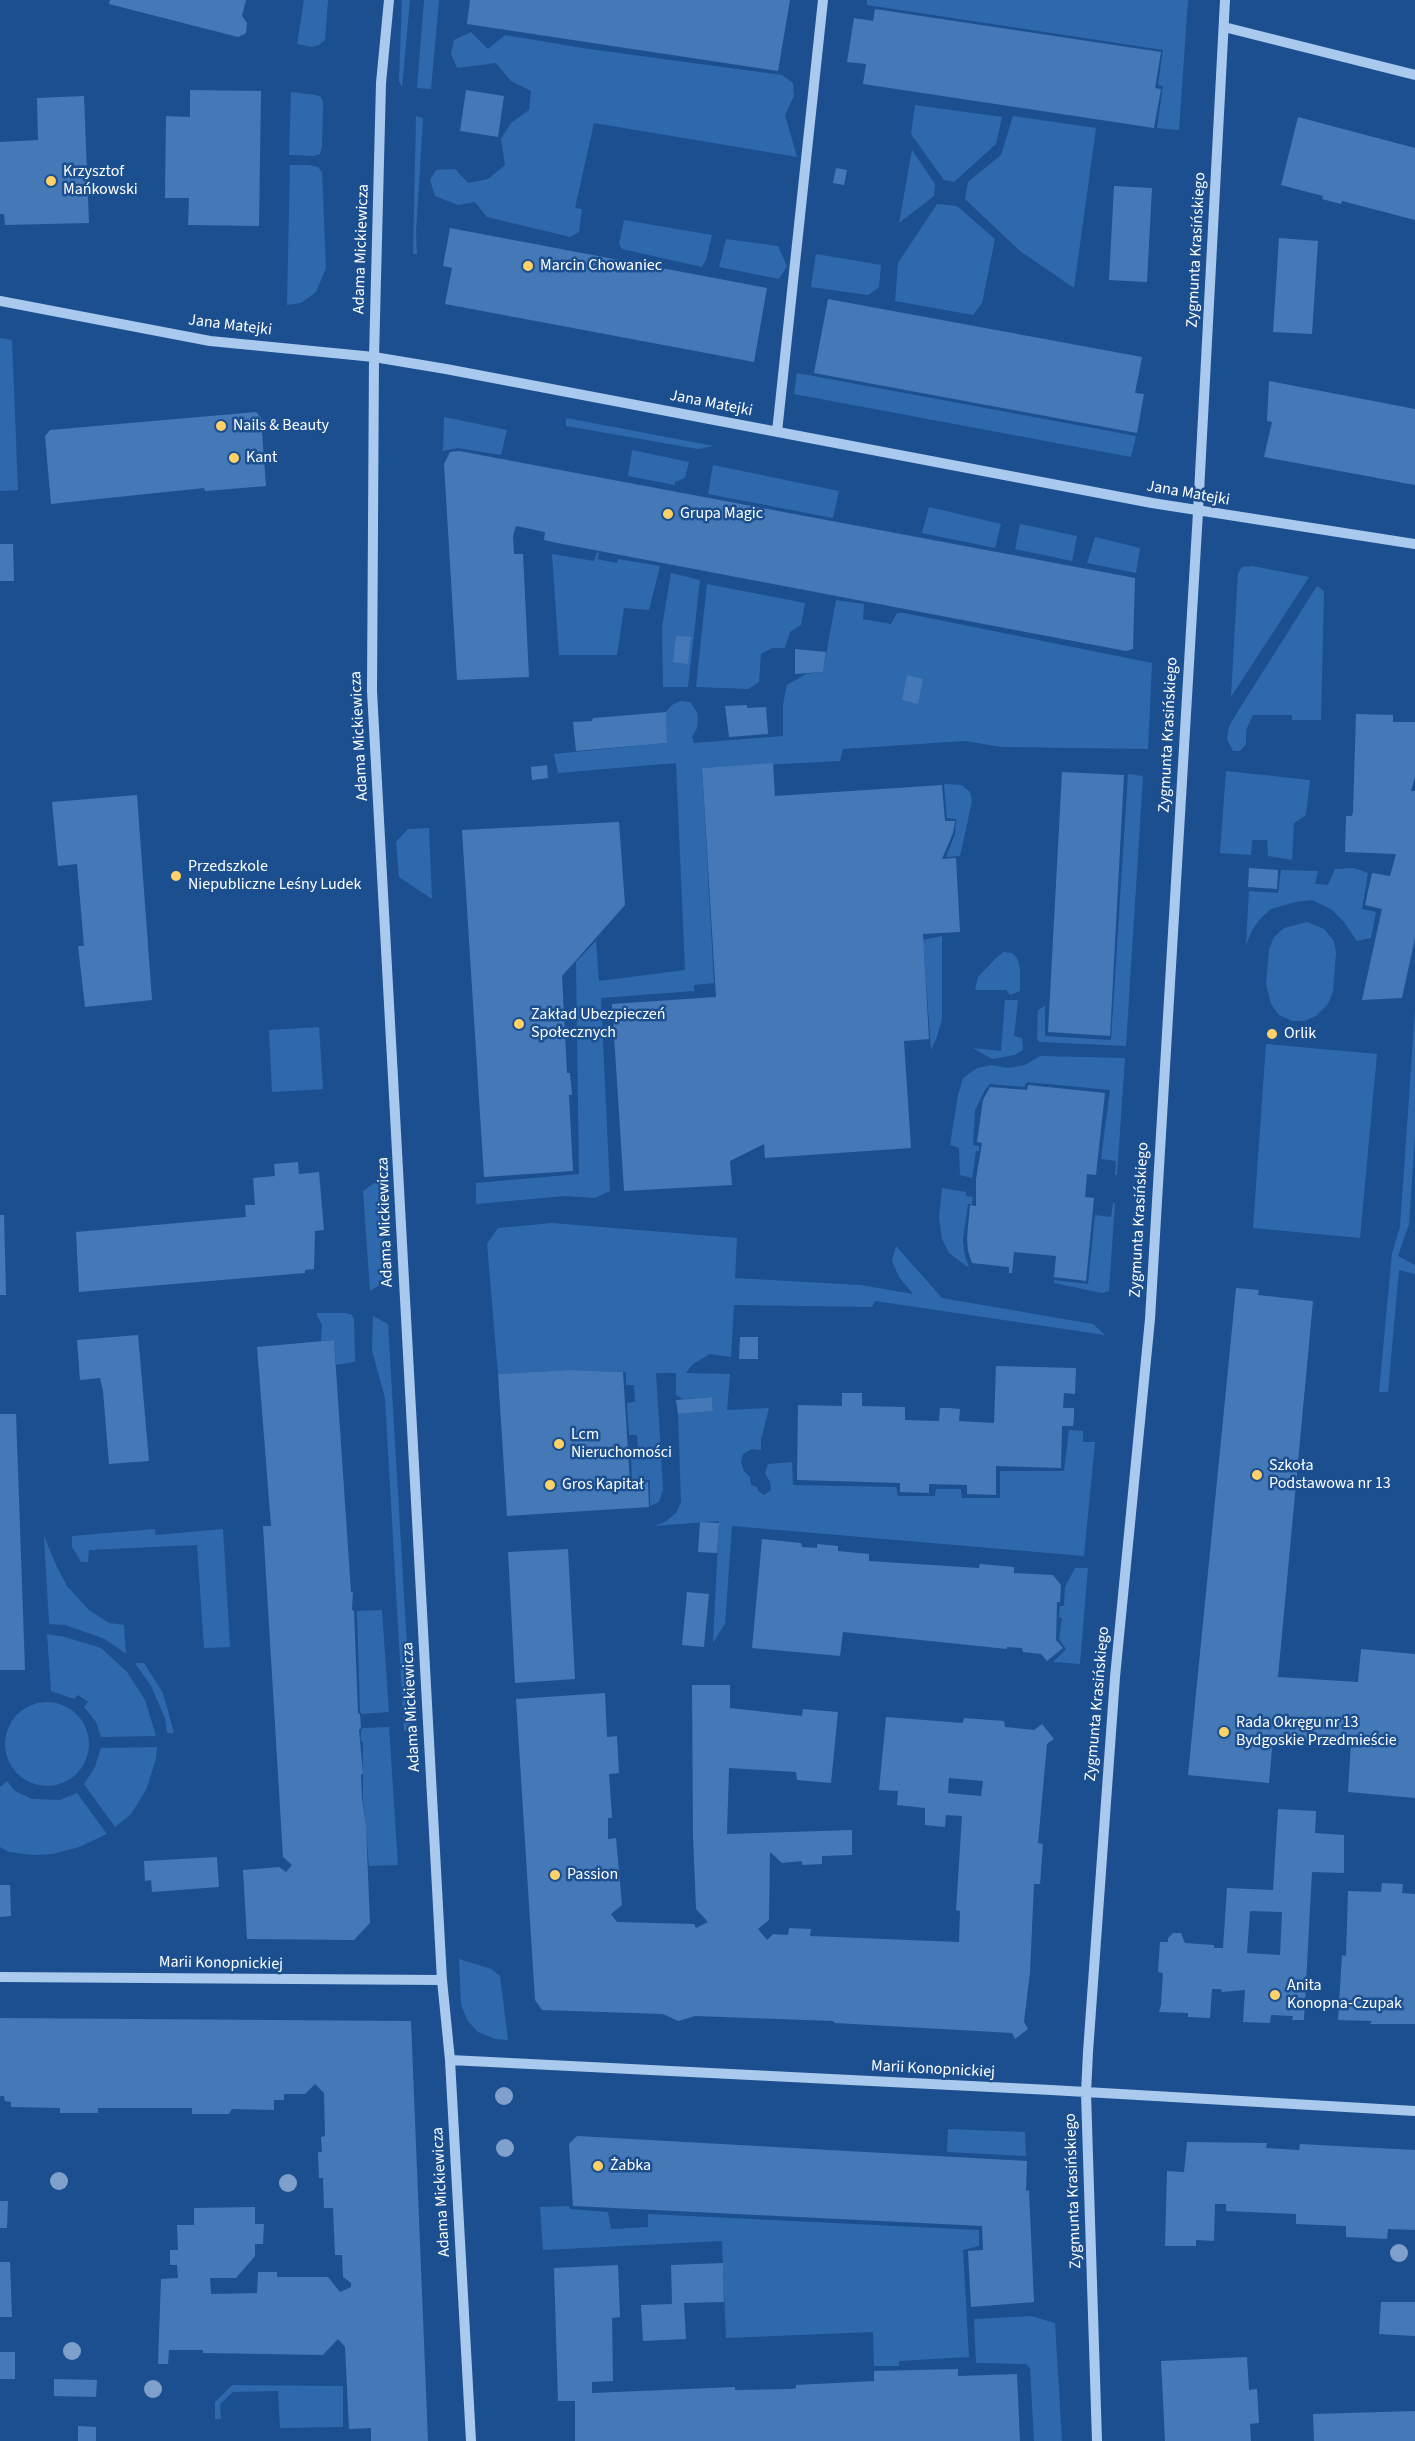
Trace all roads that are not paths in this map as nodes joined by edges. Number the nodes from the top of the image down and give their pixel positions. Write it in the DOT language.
graph roads {
  1 [pos="389,0"];
  2 [pos="823,0"];
  3 [pos="1225,0"];
  4 [pos="1224,27"];
  5 [pos="1415,75"];
  6 [pos="0,301"];
  7 [pos="374,357"];
  8 [pos="777,432"];
  9 [pos="1198,512"];
  10 [pos="1415,544"];
  11 [pos="0,1977"];
  12 [pos="442,1980"];
  13 [pos="450,2061"];
  14 [pos="1086,2093"];
  15 [pos="1415,2111"];
  16 [pos="471,2441"];
  17 [pos="1097,2441"];
  1 -- 7 [label="street, Adama Mickiewicza"];
  2 -- 8 [label="street"];
  3 -- 4 [label="street, Zygmunta Krasińskiego"];
  4 -- 5 [label="street"];
  4 -- 9 [label="street, Zygmunta Krasińskiego"];
  6 -- 7 [label="street, Jana Matejki"];
  7 -- 8 [label="street, Jana Matejki"];
  7 -- 12 [label="street, Adama Mickiewicza"];
  8 -- 9 [label="street, Jana Matejki"];
  9 -- 10 [label="street, Jana Matejki"];
  9 -- 14 [label="street, Zygmunta Krasińskiego"];
  11 -- 12 [label="street, Marii Konopnickiej"];
  12 -- 13 [label="street, Adama Mickiewicza"];
  13 -- 14 [label="street, Marii Konopnickiej"];
  13 -- 16 [label="street, Adama Mickiewicza"];
  14 -- 15 [label="street, Marii Konopnickiej"];
  14 -- 17 [label="street, Zygmunta Krasińskiego"];
}
